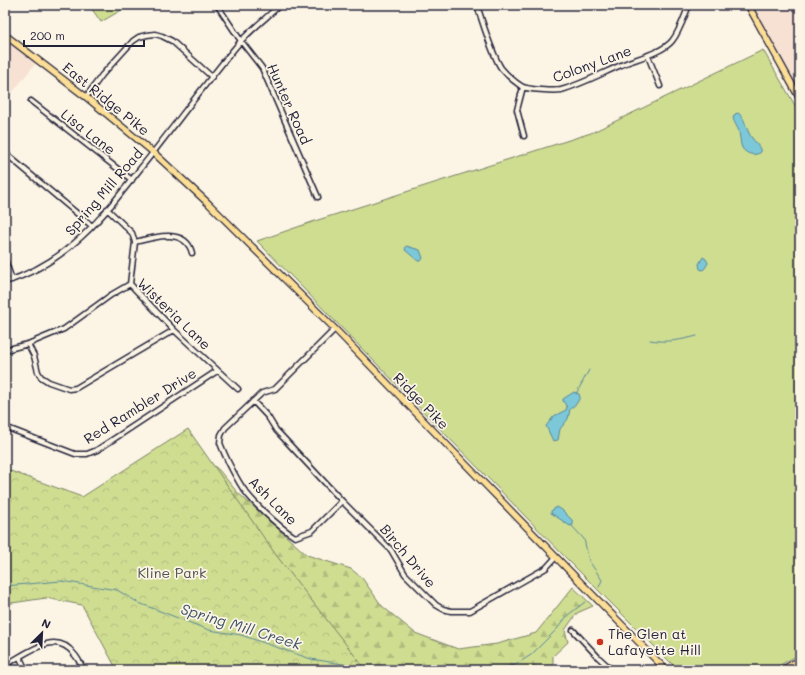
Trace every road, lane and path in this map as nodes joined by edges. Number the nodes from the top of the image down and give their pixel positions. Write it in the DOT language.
graph roads {
  1 [pos="217,5"];
  2 [pos="280,5"];
  3 [pos="477,5"];
  4 [pos="689,5"];
  5 [pos="748,5"];
  6 [pos="5,35"];
  7 [pos="241,41"];
  8 [pos="648,56"];
  9 [pos="212,77"];
  10 [pos="660,86"];
  11 [pos="523,87"];
  12 [pos="799,94"];
  13 [pos="86,97"];
  14 [pos="31,101"];
  15 [pos="524,136"];
  16 [pos="5,153"];
  17 [pos="154,153"];
  18 [pos="132,180"];
  19 [pos="318,197"];
  20 [pos="107,209"];
  21 [pos="92,226"];
  22 [pos="135,242"];
  23 [pos="192,253"];
  24 [pos="5,260"];
  25 [pos="12,280"];
  26 [pos="5,282"];
  27 [pos="130,284"];
  28 [pos="335,329"];
  29 [pos="174,330"];
  30 [pos="28,344"];
  31 [pos="5,350"];
  32 [pos="217,371"];
  33 [pos="238,389"];
  34 [pos="253,402"];
  35 [pos="5,427"];
  36 [pos="342,501"];
  37 [pos="556,557"];
  38 [pos="573,630"];
  39 [pos="20,658"];
  40 [pos="800,660"];
  41 [pos="5,666"];
  42 [pos="26,670"];
  43 [pos="84,670"];
  44 [pos="612,670"];
  45 [pos="666,670"];
  46 [pos="782,670"];
  1 -- 7 [label="street, Hunter Road"];
  2 -- 7 [label="street, Spring Mill Road"];
  3 -- 11 [label="street"];
  4 -- 8 [label="street, Colony Lane"];
  5 -- 12 [label="main road"];
  6 -- 13 [label="main road, East Ridge Pike"];
  7 -- 9 [label="street, Spring Mill Road"];
  7 -- 19 [label="street, Hunter Road"];
  8 -- 10 [label="street"];
  8 -- 11 [label="street, Colony Lane"];
  9 -- 13 [label="street"];
  9 -- 17 [label="street, Spring Mill Road"];
  11 -- 15 [label="street"];
  13 -- 17 [label="main road, East Ridge Pike"];
  14 -- 18 [label="street, Lisa Lane"];
  16 -- 21 [label="street"];
  17 -- 18 [label="street, Spring Mill Road"];
  17 -- 28 [label="main road, Ridge Pike"];
  18 -- 20 [label="street, Spring Mill Road"];
  20 -- 21 [label="street, Spring Mill Road"];
  20 -- 22 [label="street"];
  21 -- 25 [label="street, Spring Mill Road"];
  22 -- 23 [label="street"];
  22 -- 27 [label="street"];
  24 -- 25 [label="street"];
  25 -- 26 [label="street, Spring Mill Road"];
  27 -- 29 [label="street, Wisteria Lane"];
  27 -- 30 [label="street, Wisteria Lane"];
  28 -- 34 [label="street, Ash Lane"];
  28 -- 37 [label="main road, Ridge Pike"];
  29 -- 30 [label="street"];
  29 -- 32 [label="street, Wisteria Lane"];
  30 -- 31 [label="street, Wisteria Lane"];
  32 -- 33 [label="street, Wisteria Lane"];
  32 -- 35 [label="street, Red Rambler Drive"];
  34 -- 36 [label="street, Birch Drive"];
  34 -- 36 [label="street, Ash Lane"];
  36 -- 37 [label="street, Birch Drive"];
  37 -- 45 [label="main road, Ridge Pike"];
  38 -- 44 [label="street"];
  39 -- 41 [label="street"];
  39 -- 42 [label="street"];
  39 -- 43 [label="street"];
  40 -- 46 [label="main road"];
}
